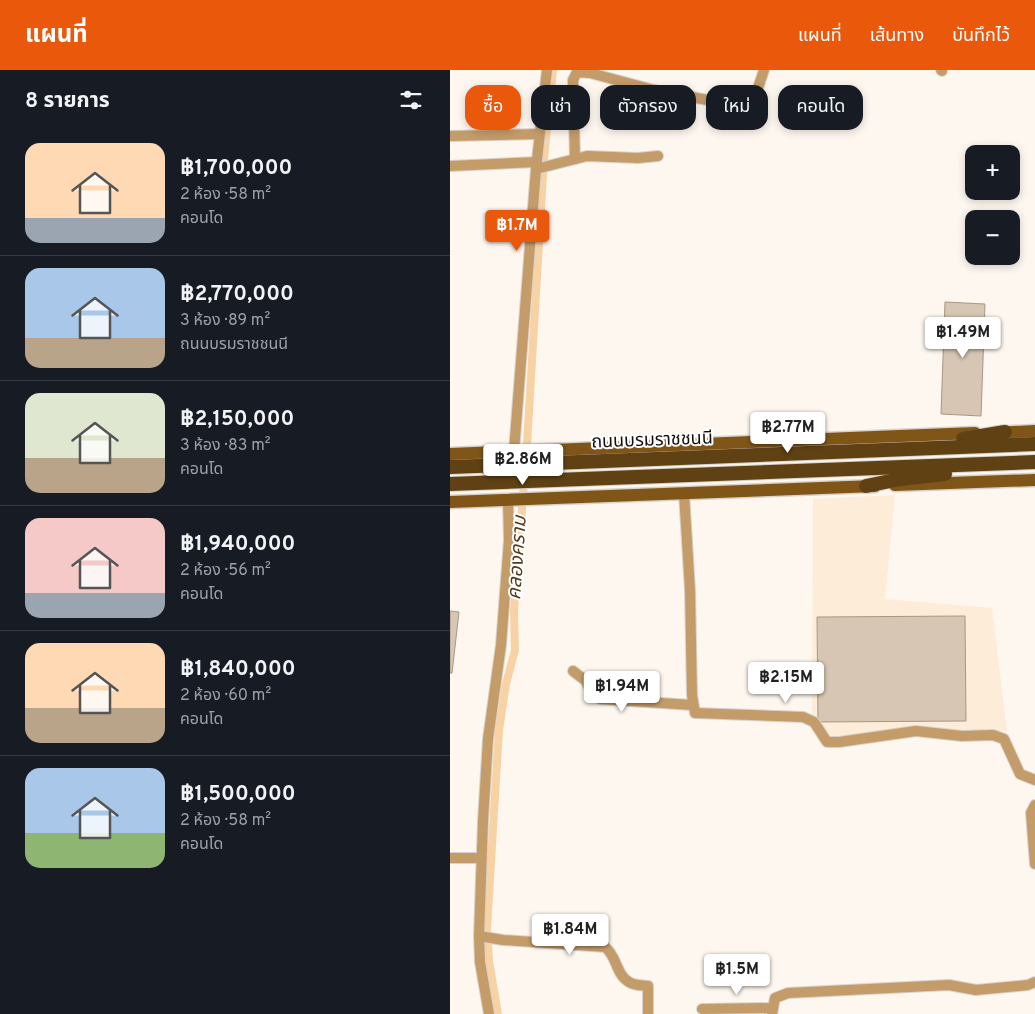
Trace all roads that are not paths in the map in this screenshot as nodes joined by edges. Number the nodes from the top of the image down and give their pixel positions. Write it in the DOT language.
graph roads {
  1 [pos="547,70"];
  2 [pos="764,70"];
  3 [pos="539,134"];
  4 [pos="450,136"];
  5 [pos="658,156"];
  6 [pos="575,159"];
  7 [pos="450,166"];
  8 [pos="540,166"];
  9 [pos="1035,431"];
  10 [pos="1005,432"];
  11 [pos="1035,444"];
  12 [pos="515,451"];
  13 [pos="883,451"];
  14 [pos="450,454"];
  15 [pos="1035,462"];
  16 [pos="992,464"];
  17 [pos="450,467"];
  18 [pos="1035,480"];
  19 [pos="450,484"];
  20 [pos="866,486"];
  21 [pos="684,493"];
  22 [pos="509,500"];
  23 [pos="450,502"];
  24 [pos="573,671"];
  25 [pos="692,705"];
  26 [pos="1035,780"];
  27 [pos="1035,805"];
  28 [pos="450,858"];
  29 [pos="481,858"];
  30 [pos="1035,864"];
  31 [pos="484,936"];
  32 [pos="1035,982"];
  33 [pos="702,1010"];
  34 [pos="772,1011"];
  35 [pos="489,1014"];
  36 [pos="648,1014"];
  1 -- 3 [label="street"];
  2 -- 6 [label="street"];
  3 -- 4 [label="street"];
  3 -- 8 [label="street"];
  5 -- 6 [label="street"];
  6 -- 8 [label="street"];
  7 -- 8 [label="street"];
  8 -- 12 [label="street"];
  9 -- 10 [label="main road"];
  10 -- 12 [label="main road"];
  10 -- 13 [label="highway"];
  11 -- 13 [label="highway, ถนนบรมราชชนนี"];
  12 -- 14 [label="main road"];
  13 -- 17 [label="highway, ถนนบรมราชชนนี"];
  15 -- 16 [label="highway, ถนนบรมราชชนนี"];
  16 -- 19 [label="highway, ถนนบรมราชชนนี"];
  16 -- 20 [label="highway"];
  18 -- 20 [label="main road"];
  20 -- 21 [label="main road"];
  21 -- 22 [label="main road"];
  21 -- 25 [label="street"];
  22 -- 23 [label="main road"];
  22 -- 29 [label="street"];
  24 -- 25 [label="street"];
  25 -- 26 [label="street"];
  27 -- 30 [label="street"];
  28 -- 29 [label="street"];
  29 -- 31 [label="street"];
  31 -- 35 [label="street"];
  31 -- 36 [label="street"];
  32 -- 34 [label="street"];
  33 -- 34 [label="street"];
}
